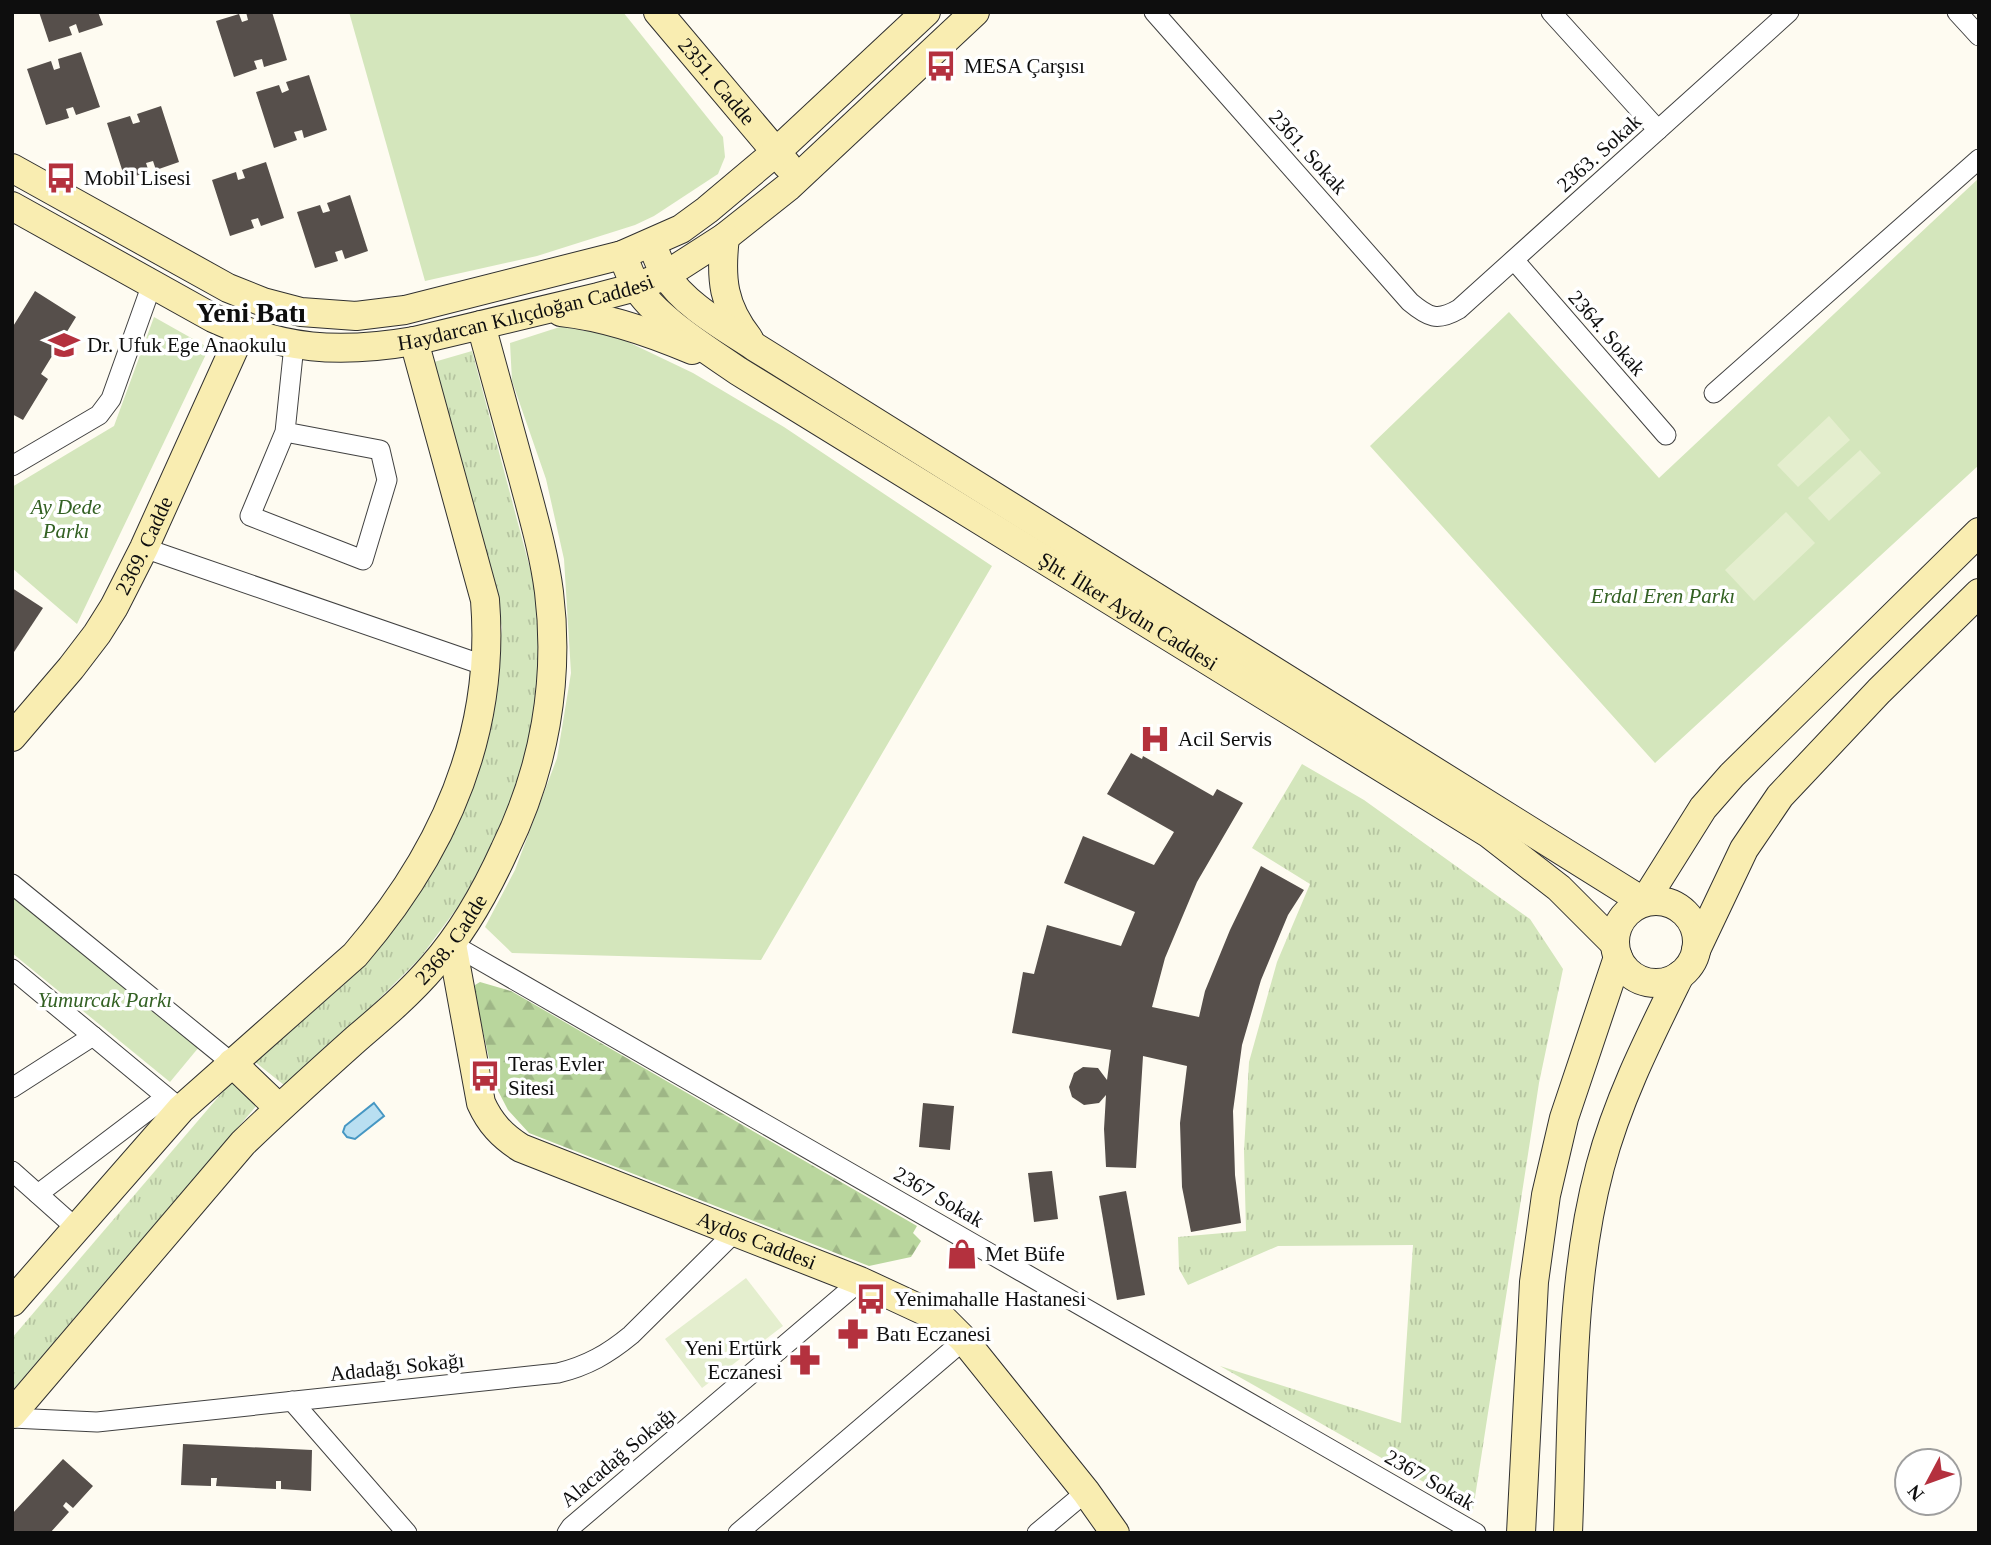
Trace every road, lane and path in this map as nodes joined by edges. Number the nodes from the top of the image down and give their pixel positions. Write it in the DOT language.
graph roads {
  1 [pos="658,12"];
  2 [pos="926,12"];
  3 [pos="975,12"];
  4 [pos="1154,12"];
  5 [pos="1550,12"];
  6 [pos="1790,12"];
  7 [pos="1957,12"];
  8 [pos="1979,36"];
  9 [pos="1658,130"];
  10 [pos="776,152"];
  11 [pos="1979,159"];
  12 [pos="12,168"];
  13 [pos="799,177"];
  14 [pos="12,206"];
  15 [pos="725,237"];
  16 [pos="651,243"];
  17 [pos="622,255"];
  18 [pos="1514,260"];
  19 [pos="666,275"];
  20 [pos="152,284"];
  21 [pos="636,286"];
  22 [pos="544,310"];
  23 [pos="1433,317"];
  24 [pos="481,325"];
  25 [pos="242,331"];
  26 [pos="414,341"];
  27 [pos="294,345"];
  28 [pos="755,347"];
  29 [pos="738,371"];
  30 [pos="1714,393"];
  31 [pos="285,432"];
  32 [pos="1666,435"];
  33 [pos="12,466"];
  34 [pos="1979,532"];
  35 [pos="144,548"];
  36 [pos="1979,593"];
  37 [pos="486,666"];
  38 [pos="1254,673"];
  39 [pos="12,737"];
  40 [pos="12,884"];
  41 [pos="1644,902"];
  42 [pos="452,944"];
  43 [pos="1696,950"];
  44 [pos="1616,951"];
  45 [pos="12,969"];
  46 [pos="1680,975"];
  47 [pos="93,1036"];
  48 [pos="232,1063"];
  49 [pos="12,1088"];
  50 [pos="174,1103"];
  51 [pos="279,1108"];
  52 [pos="12,1171"];
  53 [pos="38,1194"];
  54 [pos="76,1228"];
  55 [pos="735,1232"];
  56 [pos="860,1281"];
  57 [pos="12,1302"];
  58 [pos="964,1340"];
  59 [pos="292,1401"];
  60 [pos="12,1416"];
  61 [pos="1086,1492"];
  62 [pos="407,1533"];
  63 [pos="567,1533"];
  64 [pos="738,1533"];
  65 [pos="1037,1533"];
  66 [pos="1115,1533"];
  67 [pos="1476,1533"];
  68 [pos="1521,1533"];
  69 [pos="1568,1533"];
  1 -- 10 [label="main road, 2351. Cadde"];
  2 -- 10 [label="main road, Haydarcan Kılıçdoğan Caddesi"];
  3 -- 13 [label="main road, Haydarcan Kılıçdoğan Caddesi"];
  4 -- 23 [label="street, 2361. Sokak"];
  5 -- 9 [label="street"];
  6 -- 9 [label="street, 2363. Sokak"];
  7 -- 8 [label="street"];
  9 -- 18 [label="street, 2363. Sokak"];
  10 -- 13 [label="main road, 2351. Cadde"];
  10 -- 16 [label="main road, Haydarcan Kılıçdoğan Caddesi"];
  11 -- 30 [label="street"];
  12 -- 17 [label="main road, Haydarcan Kılıçdoğan Caddesi"];
  13 -- 15 [label="main road, Haydarcan Kılıçdoğan Caddesi"];
  14 -- 20 [label="main road, Haydarcan Kılıçdoğan Caddesi"];
  15 -- 19 [label="main road, Haydarcan Kılıçdoğan Caddesi"];
  15 -- 28 [label="main road"];
  16 -- 17 [label="main road, Haydarcan Kılıçdoğan Caddesi"];
  16 -- 19 [label="main road, Şht. İlker Aydın Caddesi"];
  17 -- 21 [label="main road, Şht. İlker Aydın Caddesi"];
  18 -- 23 [label="street, 2363. Sokak"];
  18 -- 32 [label="street, 2364. Sokak"];
  19 -- 21 [label="main road, Haydarcan Kılıçdoğan Caddesi"];
  19 -- 28 [label="main road, Şht. İlker Aydın Caddesi"];
  20 -- 25 [label="main road, Haydarcan Kılıçdoğan Caddesi"];
  20 -- 33 [label="street"];
  21 -- 22 [label="main road, Haydarcan Kılıçdoğan Caddesi"];
  21 -- 29 [label="main road, Şht. İlker Aydın Caddesi"];
  22 -- 24 [label="main road, Haydarcan Kılıçdoğan Caddesi"];
  22 -- 29 [label="main road"];
  24 -- 26 [label="main road, Haydarcan Kılıçdoğan Caddesi"];
  24 -- 42 [label="main road, 2368. Cadde"];
  25 -- 27 [label="main road, Haydarcan Kılıçdoğan Caddesi"];
  25 -- 35 [label="main road, 2369. Cadde"];
  26 -- 27 [label="main road, Haydarcan Kılıçdoğan Caddesi"];
  26 -- 37 [label="main road"];
  27 -- 31 [label="street"];
  28 -- 38 [label="main road, Şht. İlker Aydın Caddesi"];
  29 -- 38 [label="main road, Şht. İlker Aydın Caddesi"];
  31 -- 31 [label="street"];
  34 -- 41 [label="main road"];
  35 -- 37 [label="street"];
  35 -- 39 [label="main road, 2369. Cadde"];
  36 -- 43 [label="main road"];
  37 -- 48 [label="main road"];
  38 -- 41 [label="main road, Şht. İlker Aydın Caddesi"];
  38 -- 44 [label="main road, Şht. İlker Aydın Caddesi"];
  40 -- 48 [label="street"];
  41 -- 43 [label="main road"];
  41 -- 44 [label="main road"];
  42 -- 51 [label="main road, 2368. Cadde"];
  42 -- 55 [label="main road, Aydos Caddesi"];
  42 -- 67 [label="street, 2367 Sokak"];
  43 -- 46 [label="main road"];
  44 -- 46 [label="main road"];
  44 -- 68 [label="main road"];
  45 -- 47 [label="street"];
  46 -- 69 [label="main road"];
  47 -- 49 [label="street"];
  47 -- 50 [label="street"];
  48 -- 50 [label="main road"];
  48 -- 51 [label="main road"];
  50 -- 53 [label="street"];
  50 -- 54 [label="main road"];
  51 -- 60 [label="main road, 2368. Cadde"];
  52 -- 53 [label="street"];
  53 -- 54 [label="street"];
  54 -- 57 [label="main road"];
  55 -- 56 [label="main road, Aydos Caddesi"];
  55 -- 59 [label="street, Adadağı Sokağı"];
  56 -- 58 [label="main road, Aydos Caddesi"];
  56 -- 63 [label="street, Alacadağ Sokağı"];
  58 -- 61 [label="main road, Aydos Caddesi"];
  58 -- 64 [label="street"];
  59 -- 60 [label="street, Adadağı Sokağı"];
  59 -- 62 [label="street"];
  61 -- 65 [label="street"];
  61 -- 66 [label="main road, Aydos Caddesi"];
}
